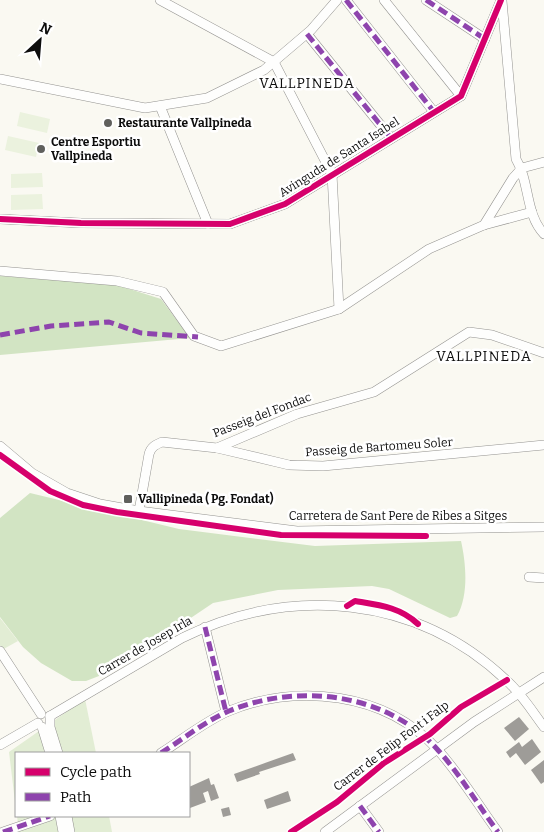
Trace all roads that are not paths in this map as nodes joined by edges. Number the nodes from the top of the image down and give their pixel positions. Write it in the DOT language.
graph roads {
  1 [pos="160,0"];
  2 [pos="337,0"];
  3 [pos="346,0"];
  4 [pos="384,0"];
  5 [pos="426,0"];
  6 [pos="501,0"];
  7 [pos="307,34"];
  8 [pos="485,40"];
  9 [pos="274,62"];
  10 [pos="1,82"];
  11 [pos="461,96"];
  12 [pos="160,106"];
  13 [pos="434,112"];
  14 [pos="391,138"];
  15 [pos="544,162"];
  16 [pos="522,168"];
  17 [pos="332,174"];
  18 [pos="532,212"];
  19 [pos="0,220"];
  20 [pos="208,224"];
  21 [pos="484,225"];
  22 [pos="544,234"];
  23 [pos="0,271"];
  24 [pos="338,309"];
  25 [pos="544,352"];
  26 [pos="544,445"];
  27 [pos="0,446"];
  28 [pos="217,448"];
  29 [pos="138,510"];
  30 [pos="544,528"];
  31 [pos="529,577"];
  32 [pos="544,578"];
  33 [pos="205,627"];
  34 [pos="0,651"];
  35 [pos="544,676"];
  36 [pos="518,692"];
  37 [pos="226,712"];
  38 [pos="45,723"];
  39 [pos="544,727"];
  40 [pos="0,745"];
  41 [pos="438,749"];
  42 [pos="50,752"];
  43 [pos="58,752"];
  44 [pos="162,752"];
  45 [pos="360,806"];
  46 [pos="47,817"];
  47 [pos="60,817"];
  48 [pos="67,817"];
  49 [pos="3,832"];
  50 [pos="63,832"];
  51 [pos="70,832"];
  52 [pos="325,832"];
  53 [pos="379,832"];
  54 [pos="498,832"];
  1 -- 9 [label="street"];
  2 -- 7 [label="street"];
  3 -- 13 [label="street"];
  4 -- 11 [label="street"];
  5 -- 8 [label="street"];
  6 -- 8 [label="street"];
  6 -- 16 [label="street"];
  7 -- 9 [label="street"];
  7 -- 14 [label="street"];
  8 -- 11 [label="street"];
  9 -- 12 [label="street"];
  9 -- 17 [label="street"];
  10 -- 12 [label="street"];
  11 -- 13 [label="street, Avinguda de Santa Isabel"];
  12 -- 20 [label="street"];
  13 -- 14 [label="street, Avinguda de Santa Isabel"];
  14 -- 17 [label="street, Avinguda de Santa Isabel"];
  15 -- 16 [label="street"];
  16 -- 18 [label="street"];
  16 -- 21 [label="street"];
  17 -- 20 [label="street, Avinguda de Santa Isabel"];
  17 -- 24 [label="street"];
  18 -- 21 [label="street"];
  18 -- 22 [label="street"];
  19 -- 20 [label="street, Avinguda de Santa Isabel"];
  21 -- 24 [label="street"];
  23 -- 24 [label="street"];
  25 -- 28 [label="street, Passeig del Fondac"];
  26 -- 28 [label="street, Passeig de Bartomeu Soler"];
  27 -- 29 [label="street, Carretera de Sant Pere de Ribes a Sitges"];
  28 -- 29 [label="street, Passeig del Fondac"];
  29 -- 30 [label="street, Carretera de Sant Pere de Ribes a Sitges"];
  31 -- 32 [label="street"];
  33 -- 36 [label="street, Carrer de Josep Irla"];
  33 -- 37 [label="street"];
  33 -- 38 [label="street, Carrer de Josep Irla"];
  34 -- 38 [label="street"];
  35 -- 36 [label="street"];
  36 -- 39 [label="street, Carrer de Josep Irla"];
  36 -- 41 [label="street"];
  37 -- 41 [label="street"];
  37 -- 44 [label="street"];
  38 -- 40 [label="street, Carrer de Josep Irla"];
  38 -- 42 [label="street"];
  38 -- 43 [label="street"];
  41 -- 45 [label="street"];
  41 -- 54 [label="street"];
  45 -- 52 [label="street"];
  45 -- 53 [label="street"];
  46 -- 49 [label="street"];
  47 -- 50 [label="street"];
  48 -- 51 [label="street"];
}
